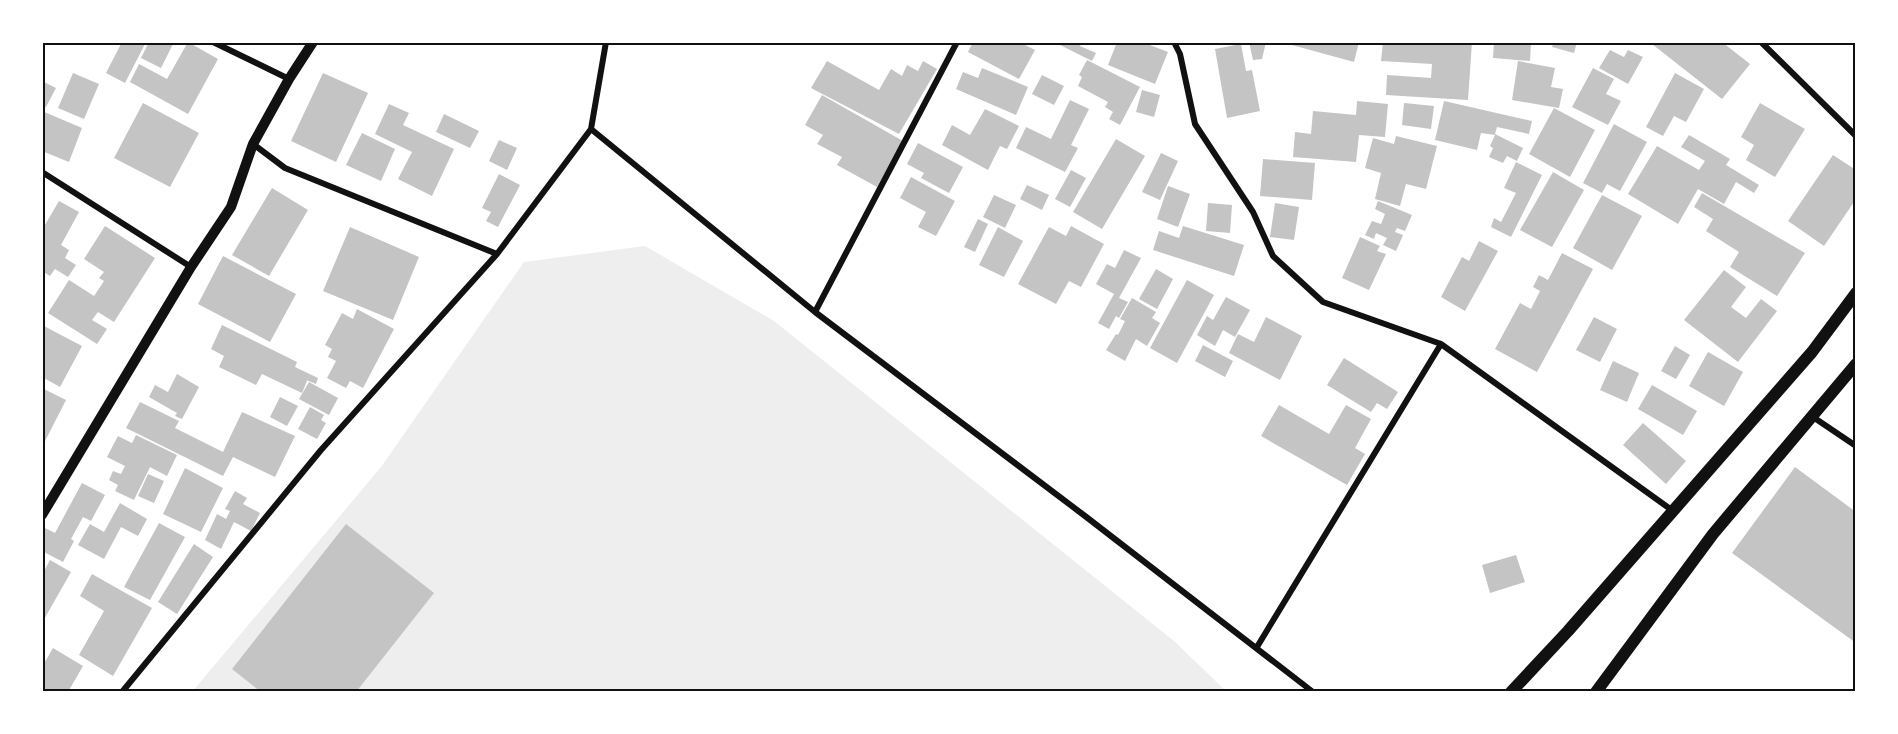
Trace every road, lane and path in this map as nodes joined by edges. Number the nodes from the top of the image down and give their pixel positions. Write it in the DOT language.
graph roads {
  1 [pos="213,42"];
  2 [pos="313,42"];
  3 [pos="606,42"];
  4 [pos="957,42"];
  5 [pos="1174,42"];
  6 [pos="1761,42"];
  7 [pos="288,79"];
  8 [pos="591,129"];
  9 [pos="1856,136"];
  10 [pos="253,144"];
  11 [pos="42,172"];
  12 [pos="497,254"];
  13 [pos="191,267"];
  14 [pos="1856,293"];
  15 [pos="814,312"];
  16 [pos="1441,344"];
  17 [pos="1856,364"];
  18 [pos="1813,417"];
  19 [pos="1856,446"];
  20 [pos="1673,512"];
  21 [pos="42,515"];
  22 [pos="1257,648"];
  23 [pos="122,692"];
  24 [pos="1313,692"];
  25 [pos="1511,692"];
  26 [pos="1596,692"];
  1 -- 7 [label="street"];
  2 -- 7 [label="street"];
  3 -- 8 [label="street"];
  4 -- 15 [label="street"];
  5 -- 16 [label="street"];
  6 -- 9 [label="street"];
  7 -- 10 [label="street"];
  8 -- 12 [label="street"];
  8 -- 15 [label="street"];
  10 -- 12 [label="street"];
  10 -- 13 [label="street"];
  11 -- 13 [label="street"];
  12 -- 23 [label="street"];
  13 -- 21 [label="street"];
  14 -- 20 [label="main road"];
  15 -- 22 [label="street"];
  16 -- 20 [label="street"];
  16 -- 22 [label="street"];
  17 -- 18 [label="main road"];
  18 -- 19 [label="street"];
  18 -- 26 [label="main road"];
  20 -- 25 [label="main road"];
  22 -- 24 [label="street"];
}
